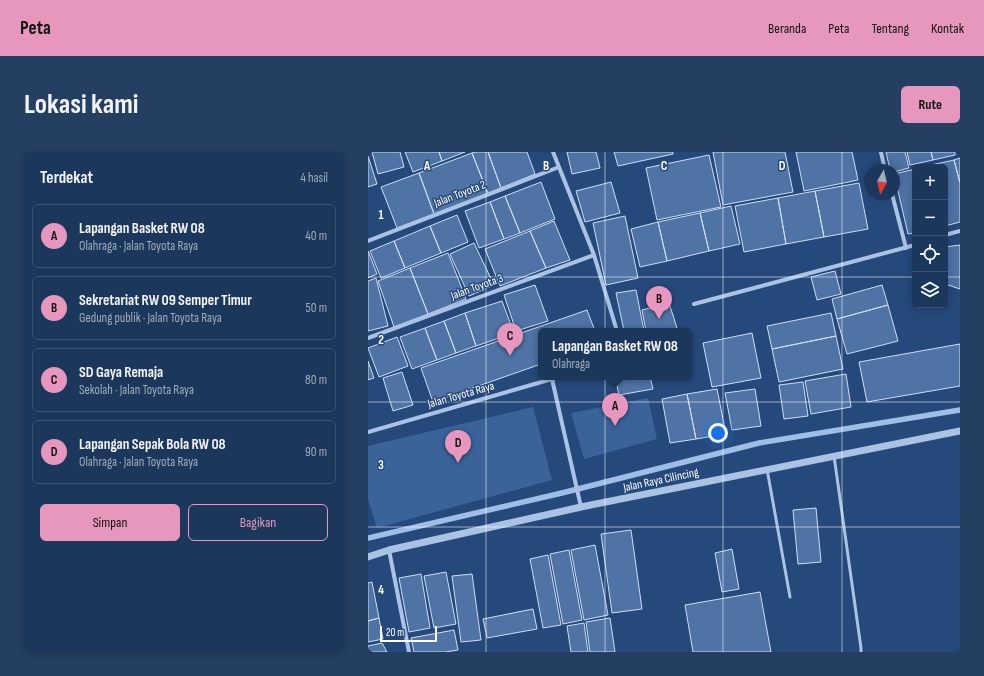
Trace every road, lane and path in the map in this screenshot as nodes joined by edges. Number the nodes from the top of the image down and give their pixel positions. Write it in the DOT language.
graph roads {
  1 [pos="553,152"];
  2 [pos="881,152"];
  3 [pos="884,164"];
  4 [pos="559,167"];
  5 [pos="894,200"];
  6 [pos="960,230"];
  7 [pos="948,234"];
  8 [pos="368,241"];
  9 [pos="912,246"];
  10 [pos="906,248"];
  11 [pos="594,255"];
  12 [pos="694,304"];
  13 [pos="616,328"];
  14 [pos="368,338"];
  15 [pos="549,380"];
  16 [pos="552,380"];
  17 [pos="960,431"];
  18 [pos="368,432"];
  19 [pos="834,456"];
  20 [pos="767,469"];
  21 [pos="581,507"];
  22 [pos="389,550"];
  23 [pos="368,556"];
  24 [pos="790,597"];
  25 [pos="409,652"];
  26 [pos="861,652"];
  1 -- 4 [label="street"];
  2 -- 3 [label="street"];
  4 -- 8 [label="street, Jalan Toyota 2"];
  4 -- 11 [label="street"];
  5 -- 10 [label="street"];
  6 -- 7 [label="street"];
  9 -- 10 [label="street"];
  10 -- 12 [label="street"];
  11 -- 13 [label="street"];
  11 -- 14 [label="street, Jalan Toyota 3"];
  15 -- 18 [label="street, Jalan Toyota Raya"];
  16 -- 21 [label="street"];
  17 -- 19 [label="street, Jalan Raya Cilincing"];
  19 -- 20 [label="street, Jalan Raya Cilincing"];
  19 -- 26 [label="lane"];
  20 -- 21 [label="street, Jalan Raya Cilincing"];
  20 -- 24 [label="lane"];
  21 -- 22 [label="street, Jalan Raya Cilincing"];
  22 -- 23 [label="street, Jalan Raya Cilincing"];
  22 -- 25 [label="street"];
}
